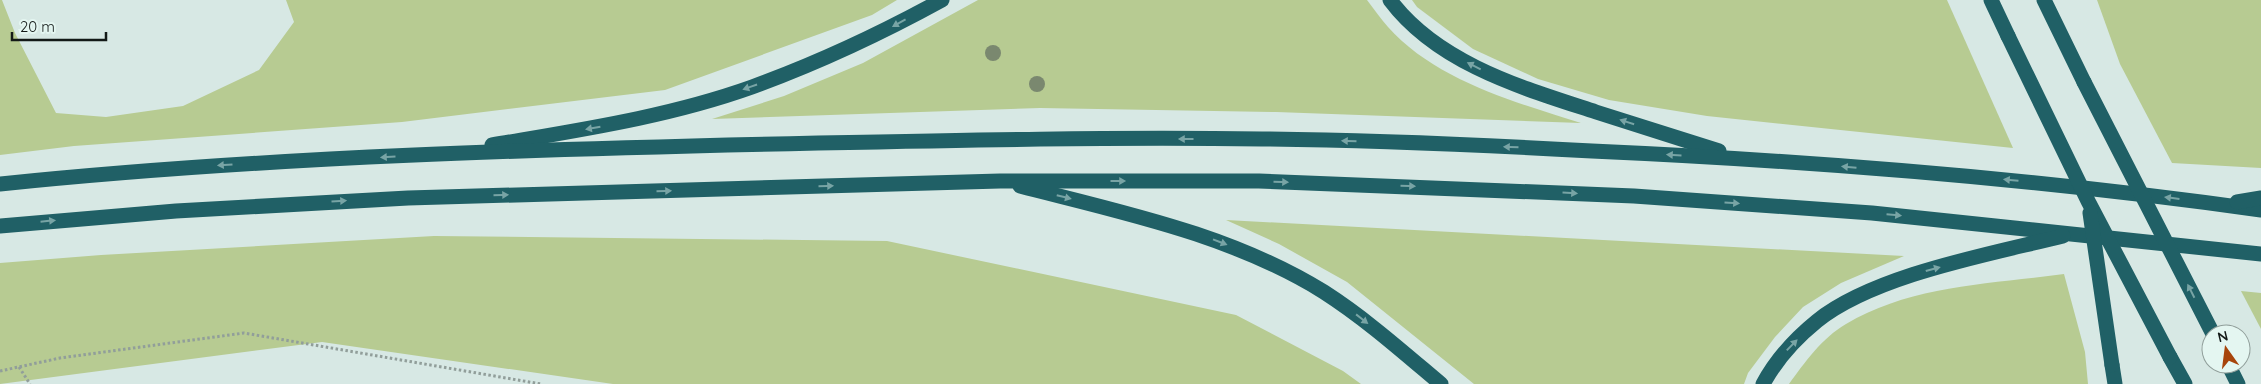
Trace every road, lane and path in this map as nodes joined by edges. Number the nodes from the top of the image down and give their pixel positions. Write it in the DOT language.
graph roads {
  1 [pos="942,0"];
  2 [pos="1390,0"];
  3 [pos="1991,0"];
  4 [pos="2044,0"];
  5 [pos="2058,0"];
  6 [pos="2058,30"];
  7 [pos="436,154"];
  8 [pos="1740,158"];
  9 [pos="1000,181"];
  10 [pos="0,184"];
  11 [pos="2261,198"];
  12 [pos="2088,201"];
  13 [pos="2221,204"];
  14 [pos="2261,210"];
  15 [pos="0,226"];
  16 [pos="2072,233"];
  17 [pos="2261,254"];
  18 [pos="2208,324"];
  19 [pos="19,367"];
  20 [pos="0,371"];
  21 [pos="30,384"];
  22 [pos="541,384"];
  23 [pos="1441,384"];
  24 [pos="1763,384"];
  25 [pos="2114,384"];
  26 [pos="2185,384"];
  1 -- 7 [label="highway, one-way"];
  8 -- 2 [label="highway, one-way"];
  3 -- 12 [label="highway, bridge"];
  4 -- 6 [label="highway"];
  5 -- 6 [label="highway"];
  18 -- 6 [label="highway, one-way, bridge"];
  8 -- 7 [label="highway, one-way"];
  7 -- 10 [label="highway, one-way"];
  13 -- 8 [label="highway, one-way"];
  15 -- 9 [label="highway, one-way"];
  9 -- 16 [label="highway, one-way"];
  9 -- 23 [label="highway, one-way"];
  11 -- 13 [label="highway"];
  12 -- 25 [label="highway, bridge"];
  12 -- 26 [label="highway, bridge"];
  13 -- 14 [label="highway"];
  16 -- 17 [label="highway"];
  24 -- 16 [label="highway, one-way"];
  19 -- 20 [label="path"];
  19 -- 21 [label="path"];
  19 -- 22 [label="path"];
}
